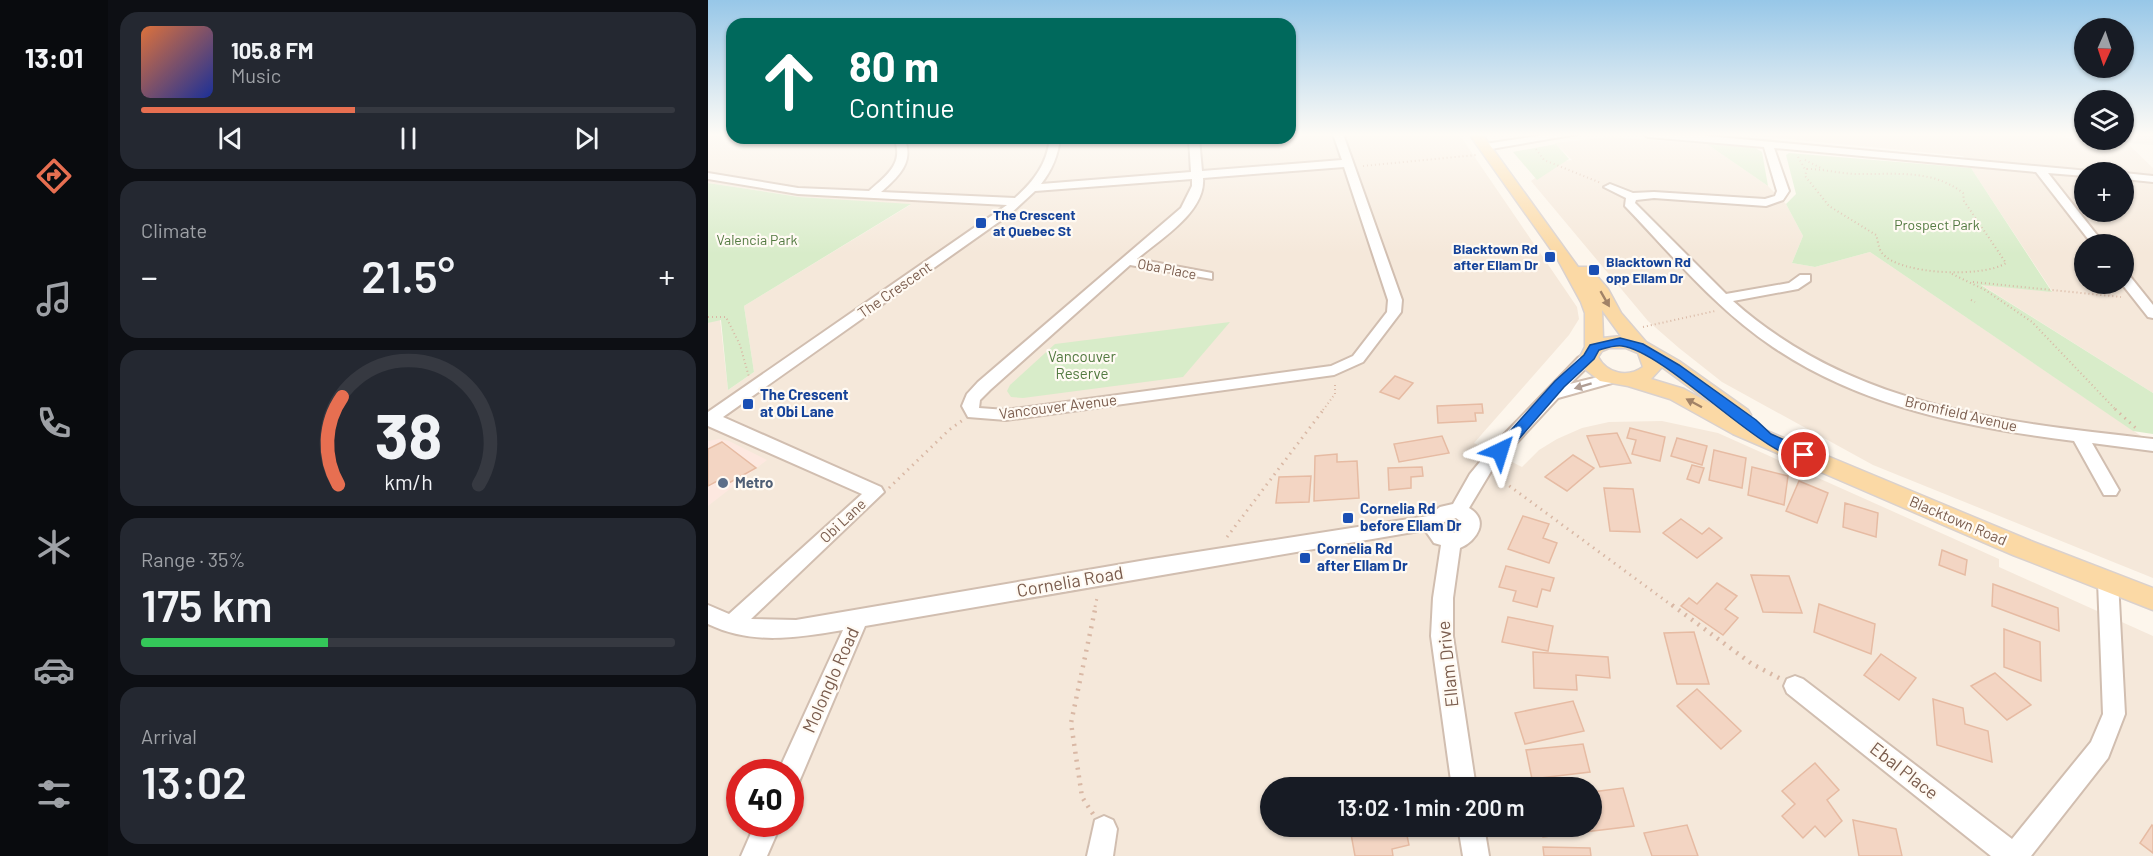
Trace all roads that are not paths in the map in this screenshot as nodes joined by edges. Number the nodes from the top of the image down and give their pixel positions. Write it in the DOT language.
graph roads {
  1 [pos="895,174"];
  2 [pos="1042,174"];
  3 [pos="1214,174"];
  4 [pos="1351,174"];
  5 [pos="1504,174"];
  6 [pos="1777,174"];
  7 [pos="2043,174"];
  8 [pos="1198,175"];
  9 [pos="708,176"];
  10 [pos="2134,177"];
  11 [pos="2153,179"];
  12 [pos="1610,187"];
  13 [pos="1033,188"];
  14 [pos="873,194"];
  15 [pos="1632,197"];
  16 [pos="1017,202"];
  17 [pos="2090,234"];
  18 [pos="1565,258"];
  19 [pos="1127,261"];
  20 [pos="1207,276"];
  21 [pos="1805,278"];
  22 [pos="2134,290"];
  23 [pos="1727,303"];
  24 [pos="2153,315"];
  25 [pos="1643,349"];
  26 [pos="1592,352"];
  27 [pos="1622,379"];
  28 [pos="1552,394"];
  29 [pos="709,419"];
  30 [pos="2079,436"];
  31 [pos="1766,438"];
  32 [pos="2149,441"];
  33 [pos="2110,490"];
  34 [pos="1459,511"];
  35 [pos="1433,522"];
  36 [pos="1451,541"];
  37 [pos="2108,581"];
  38 [pos="2153,599"];
  39 [pos="708,614"];
  40 [pos="858,620"];
  41 [pos="731,625"];
  42 [pos="1795,686"];
  43 [pos="796,759"];
  44 [pos="1462,777"];
  45 [pos="1104,829"];
  46 [pos="762,837"];
  47 [pos="1473,837"];
  48 [pos="754,856"];
  49 [pos="1100,856"];
  50 [pos="1476,856"];
  51 [pos="2013,856"];
  1 -- 14 [label="street"];
  2 -- 13 [label="street, The Crescent"];
  3 -- 8 [label="street"];
  4 -- 19 [label="street, Vancouver Avenue"];
  5 -- 18 [label="main road, Blacktown Road"];
  6 -- 15 [label="street"];
  7 -- 17 [label="street"];
  8 -- 13 [label="street"];
  8 -- 19 [label="street"];
  9 -- 14 [label="street"];
  10 -- 11 [label="street"];
  12 -- 15 [label="street"];
  13 -- 16 [label="street, The Crescent"];
  14 -- 16 [label="street"];
  15 -- 23 [label="street, Bromfield Avenue"];
  16 -- 29 [label="street, The Crescent"];
  18 -- 25 [label="main road, Blacktown Road, one-way"];
  18 -- 26 [label="main road, Blacktown Road"];
  19 -- 20 [label="street, Oba Place"];
  21 -- 23 [label="street"];
  22 -- 24 [label="street"];
  23 -- 30 [label="street, Bromfield Avenue"];
  25 -- 26 [label="main road"];
  25 -- 27 [label="main road"];
  25 -- 31 [label="main road, Blacktown Road"];
  26 -- 27 [label="main road"];
  26 -- 28 [label="street"];
  27 -- 28 [label="street, one-way"];
  31 -- 27 [label="main road, Blacktown Road, one-way"];
  28 -- 34 [label="street"];
  29 -- 41 [label="street, Obi Lane"];
  30 -- 32 [label="street, Bromfield Avenue"];
  30 -- 33 [label="street"];
  31 -- 37 [label="main road, Blacktown Road"];
  34 -- 35 [label="street"];
  34 -- 36 [label="street"];
  35 -- 36 [label="street"];
  35 -- 40 [label="street, Cornelia Road"];
  36 -- 44 [label="street, Ellam Drive"];
  37 -- 38 [label="main road, Blacktown Road"];
  37 -- 51 [label="street"];
  39 -- 41 [label="street, Cornelia Road"];
  40 -- 41 [label="street, Cornelia Road"];
  40 -- 43 [label="street, Molonglo Road"];
  42 -- 51 [label="street, Ebal Place"];
  45 -- 49 [label="street"];
  46 -- 48 [label="street"];
  47 -- 50 [label="street"];
}
